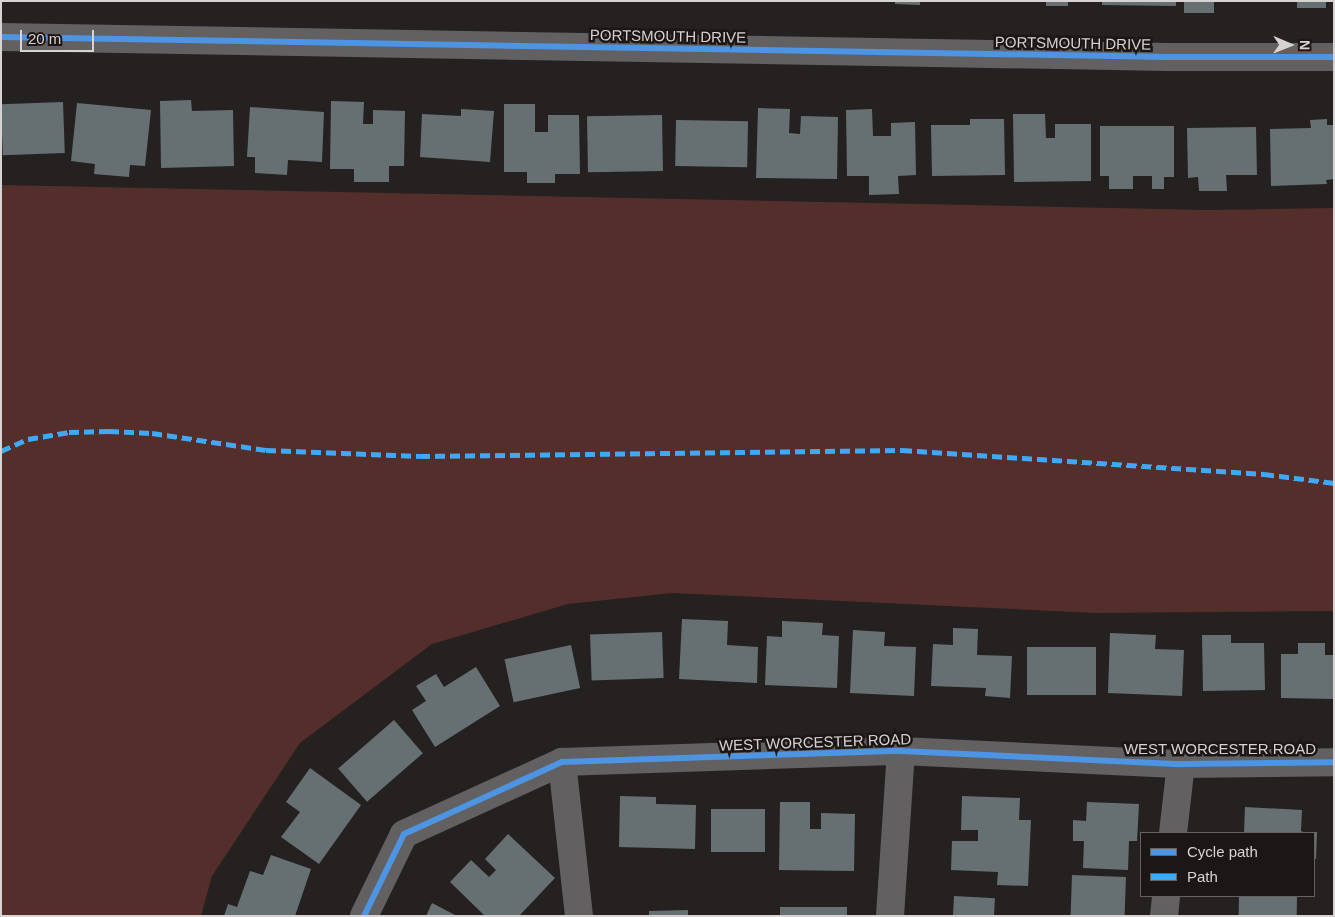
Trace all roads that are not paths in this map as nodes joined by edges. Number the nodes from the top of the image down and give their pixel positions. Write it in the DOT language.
graph roads {
  1 [pos="1,37"];
  2 [pos="1334,57"];
  3 [pos="901,751"];
  4 [pos="562,762"];
  5 [pos="1334,762"];
  6 [pos="1181,764"];
  7 [pos="1173,832"];
  8 [pos="1166,897"];
  9 [pos="364,916"];
  10 [pos="579,916"];
  11 [pos="890,916"];
  12 [pos="1164,916"];
  1 -- 2 [label="street, PORTSMOUTH DRIVE"];
  3 -- 4 [label="street, WEST WORCESTER ROAD"];
  3 -- 6 [label="street, WEST WORCESTER ROAD"];
  3 -- 11 [label="street"];
  4 -- 9 [label="street, WEST WORCESTER ROAD"];
  4 -- 10 [label="street"];
  5 -- 6 [label="street, WEST WORCESTER ROAD"];
  6 -- 7 [label="street"];
  8 -- 12 [label="street"];
}
